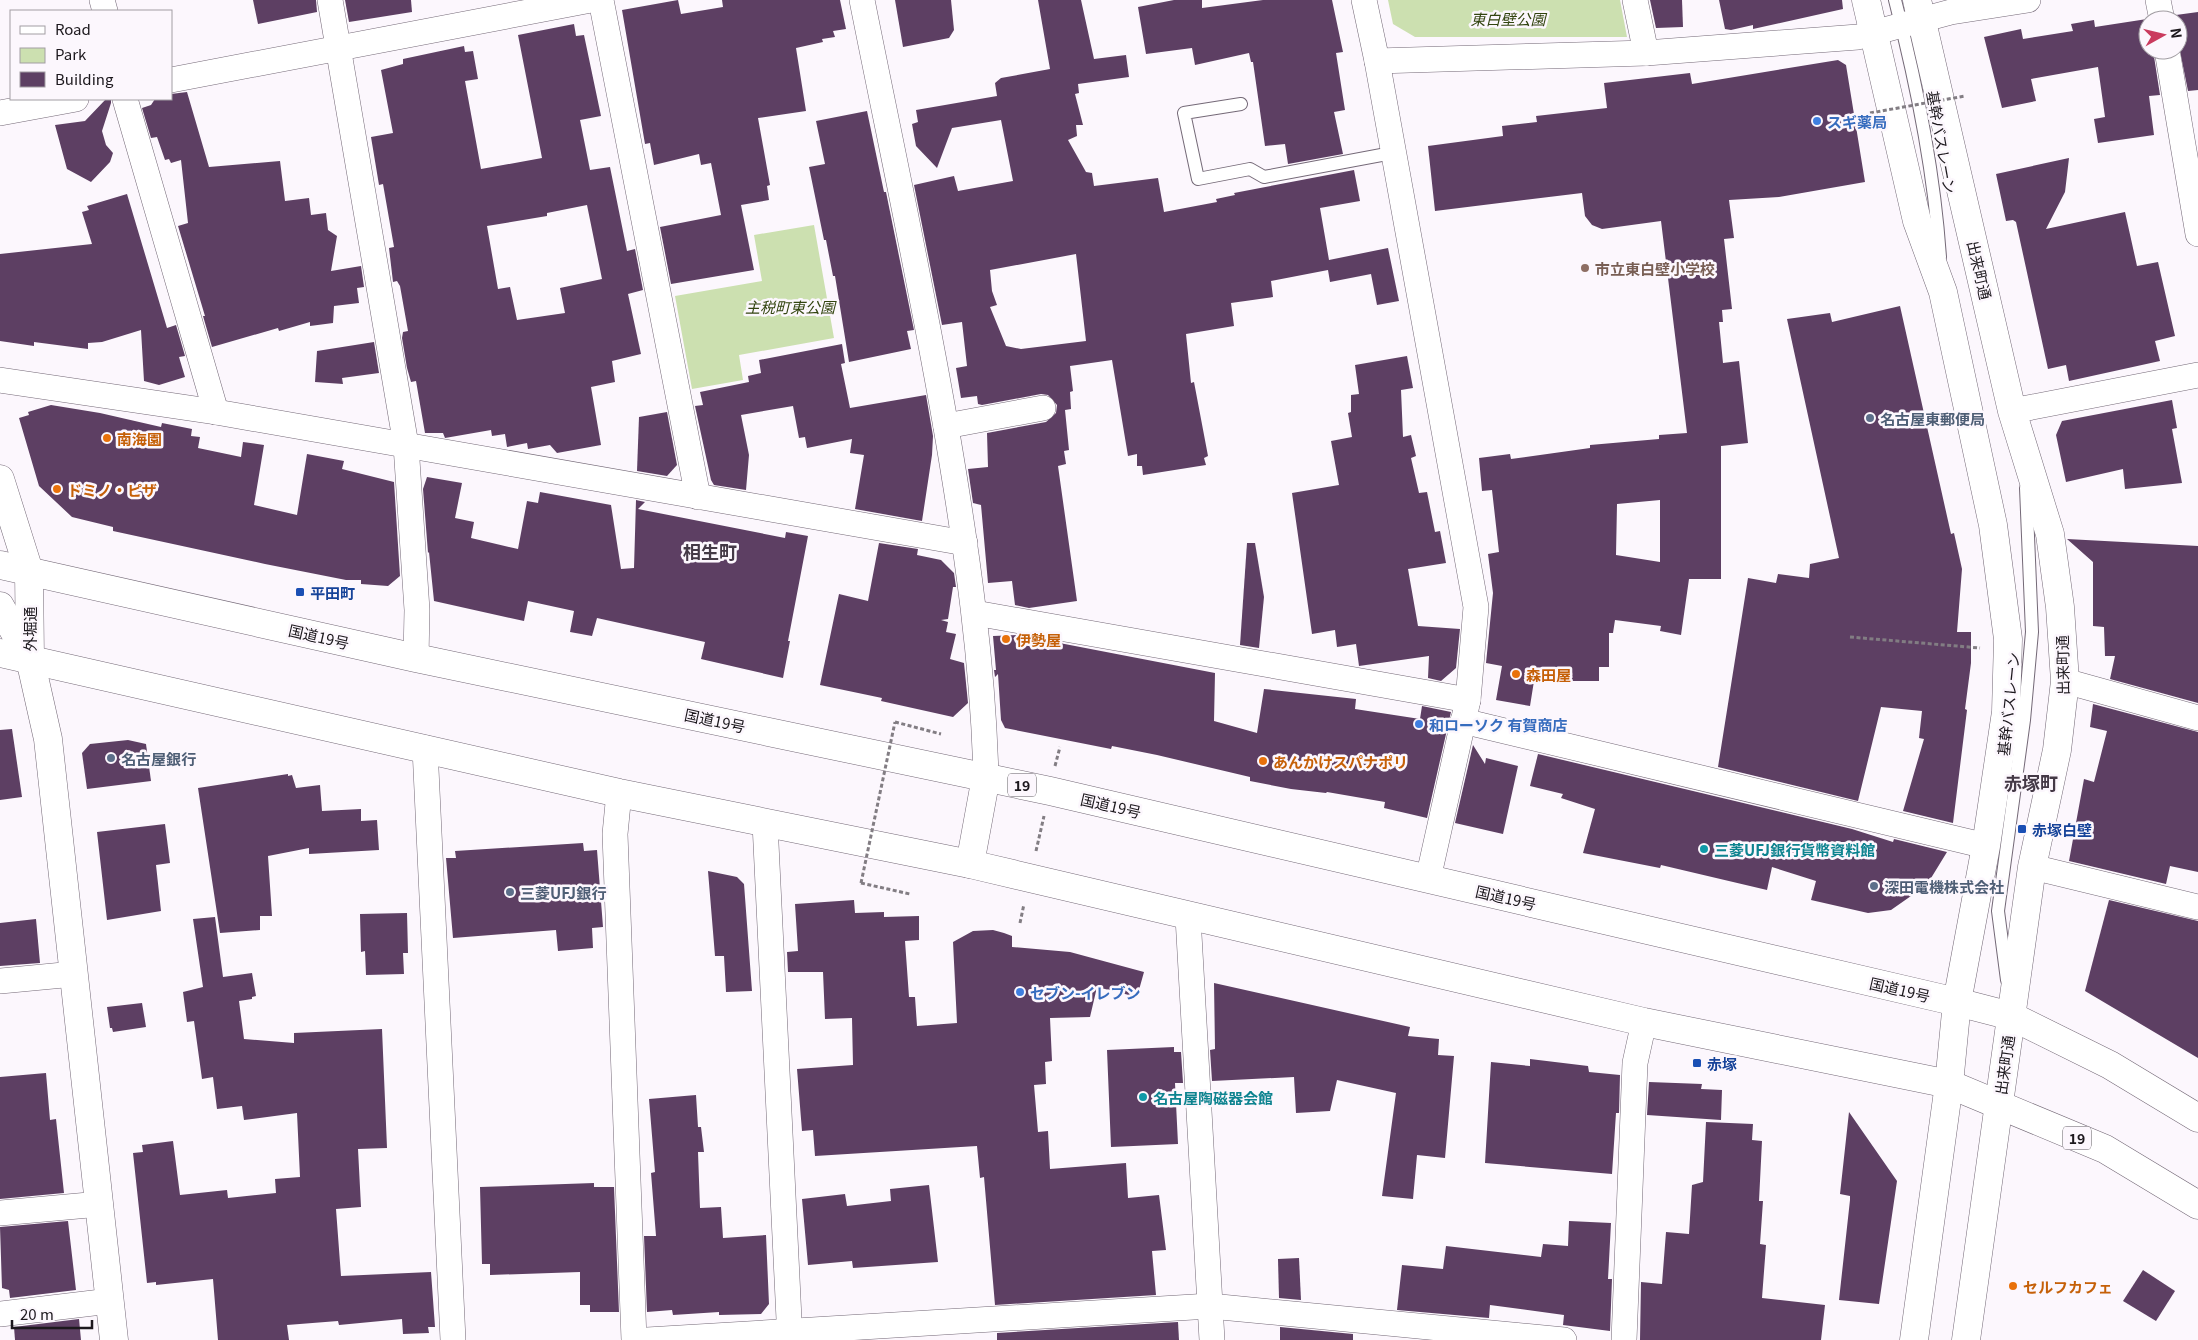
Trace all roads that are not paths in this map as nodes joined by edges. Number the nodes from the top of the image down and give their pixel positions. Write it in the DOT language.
graph roads {
  1 [pos="330,0"];
  2 [pos="591,0"];
  3 [pos="601,0"];
  4 [pos="862,0"];
  5 [pos="1364,0"];
  6 [pos="1635,0"];
  7 [pos="1866,0"];
  8 [pos="1895,0"];
  9 [pos="2028,0"];
  10 [pos="1913,14"];
  11 [pos="1874,34"];
  12 [pos="339,47"];
  13 [pos="1646,53"];
  14 [pos="2169,60"];
  15 [pos="1377,61"];
  16 [pos="172,80"];
  17 [pos="71,100"];
  18 [pos="125,100"];
  19 [pos="1242,104"];
  20 [pos="0,113"];
  21 [pos="1392,153"];
  22 [pos="2198,234"];
  23 [pos="1943,292"];
  24 [pos="2198,375"];
  25 [pos="0,380"];
  26 [pos="1043,408"];
  27 [pos="2012,411"];
  28 [pos="216,412"];
  29 [pos="946,426"];
  30 [pos="406,445"];
  31 [pos="2024,453"];
  32 [pos="0,479"];
  33 [pos="698,497"];
  34 [pos="965,543"];
  35 [pos="0,565"];
  36 [pos="29,571"];
  37 [pos="0,606"];
  38 [pos="975,613"];
  39 [pos="0,653"];
  40 [pos="416,658"];
  41 [pos="30,659"];
  42 [pos="0,667"];
  43 [pos="2065,681"];
  44 [pos="1466,710"];
  45 [pos="2198,718"];
  46 [pos="425,748"];
  47 [pos="986,777"];
  48 [pos="619,793"];
  49 [pos="765,823"];
  50 [pos="1986,846"];
  51 [pos="970,864"];
  52 [pos="2032,867"];
  53 [pos="1428,879"];
  54 [pos="2198,906"];
  55 [pos="1188,917"];
  56 [pos="74,974"];
  57 [pos="0,981"];
  58 [pos="1957,1002"];
  59 [pos="2011,1016"];
  60 [pos="1644,1022"];
  61 [pos="1949,1084"];
  62 [pos="1998,1103"];
  63 [pos="2198,1118"];
  64 [pos="100,1204"];
  65 [pos="2198,1204"];
  66 [pos="0,1213"];
  67 [pos="110,1302"];
  68 [pos="1210,1306"];
  69 [pos="0,1314"];
  70 [pos="790,1336"];
  71 [pos="114,1340"];
  72 [pos="453,1340"];
  73 [pos="634,1340"];
  74 [pos="647,1340"];
  75 [pos="1212,1340"];
  76 [pos="1564,1340"];
  77 [pos="1624,1340"];
  78 [pos="1914,1340"];
  79 [pos="1966,1340"];
  1 -- 12 [label="street"];
  2 -- 12 [label="street"];
  3 -- 33 [label="street"];
  4 -- 29 [label="street"];
  5 -- 15 [label="street"];
  6 -- 13 [label="street"];
  7 -- 11 [label="main road"];
  8 -- 10 [label="lane, 基幹バスレーン"];
  9 -- 10 [label="street"];
  10 -- 11 [label="street"];
  10 -- 23 [label="lane, 基幹バスレーン"];
  10 -- 27 [label="main road, 出来町通"];
  11 -- 13 [label="street"];
  11 -- 23 [label="main road"];
  12 -- 16 [label="street"];
  12 -- 30 [label="street"];
  13 -- 15 [label="street"];
  14 -- 22 [label="street"];
  15 -- 21 [label="street"];
  17 -- 20 [label="street"];
  18 -- 28 [label="street"];
  19 -- 21 [label="lane"];
  21 -- 44 [label="street"];
  23 -- 50 [label="main road"];
  24 -- 27 [label="street"];
  25 -- 28 [label="street"];
  26 -- 29 [label="street"];
  27 -- 31 [label="main road, 出来町通"];
  28 -- 30 [label="street"];
  29 -- 34 [label="street"];
  30 -- 33 [label="street"];
  30 -- 40 [label="street"];
  31 -- 43 [label="main road, 出来町通"];
  31 -- 59 [label="lane, 基幹バスレーン"];
  32 -- 36 [label="main road, 外堀通"];
  33 -- 34 [label="street"];
  34 -- 38 [label="street"];
  35 -- 36 [label="main road, 国道19号 / 19"];
  36 -- 40 [label="main road, 国道19号 / 19"];
  36 -- 41 [label="main road, 外堀通"];
  37 -- 41 [label="main road, 外堀通"];
  38 -- 44 [label="street"];
  38 -- 47 [label="street"];
  39 -- 41 [label="main road, 19"];
  40 -- 47 [label="main road, 国道19号 / 19"];
  41 -- 42 [label="main road"];
  41 -- 46 [label="main road, 19"];
  41 -- 56 [label="main road"];
  43 -- 45 [label="street"];
  43 -- 52 [label="main road, 出来町通"];
  44 -- 50 [label="street"];
  44 -- 53 [label="street"];
  46 -- 48 [label="main road, 19"];
  46 -- 72 [label="street"];
  47 -- 51 [label="main road"];
  47 -- 53 [label="main road, 国道19号 / 19"];
  48 -- 49 [label="main road, 19"];
  48 -- 73 [label="street"];
  49 -- 51 [label="main road, 19"];
  49 -- 70 [label="street"];
  50 -- 58 [label="main road"];
  51 -- 55 [label="main road, 19"];
  52 -- 54 [label="street"];
  52 -- 59 [label="main road, 出来町通"];
  53 -- 58 [label="main road, 国道19号 / 19"];
  55 -- 60 [label="main road, 19"];
  55 -- 68 [label="street"];
  56 -- 57 [label="street"];
  56 -- 64 [label="main road"];
  58 -- 59 [label="main road, 国道19号 / 19"];
  58 -- 61 [label="main road"];
  59 -- 62 [label="main road, 出来町通"];
  59 -- 63 [label="main road, 国道19号 / 19"];
  60 -- 61 [label="main road, 19"];
  60 -- 77 [label="street"];
  61 -- 62 [label="main road, 19"];
  61 -- 78 [label="main road"];
  62 -- 65 [label="main road, 19"];
  62 -- 79 [label="main road, 出来町通"];
  64 -- 66 [label="street"];
  64 -- 67 [label="main road"];
  67 -- 69 [label="street"];
  67 -- 71 [label="main road"];
  68 -- 70 [label="street"];
  68 -- 75 [label="street"];
  68 -- 76 [label="street"];
  70 -- 74 [label="street"];
}
